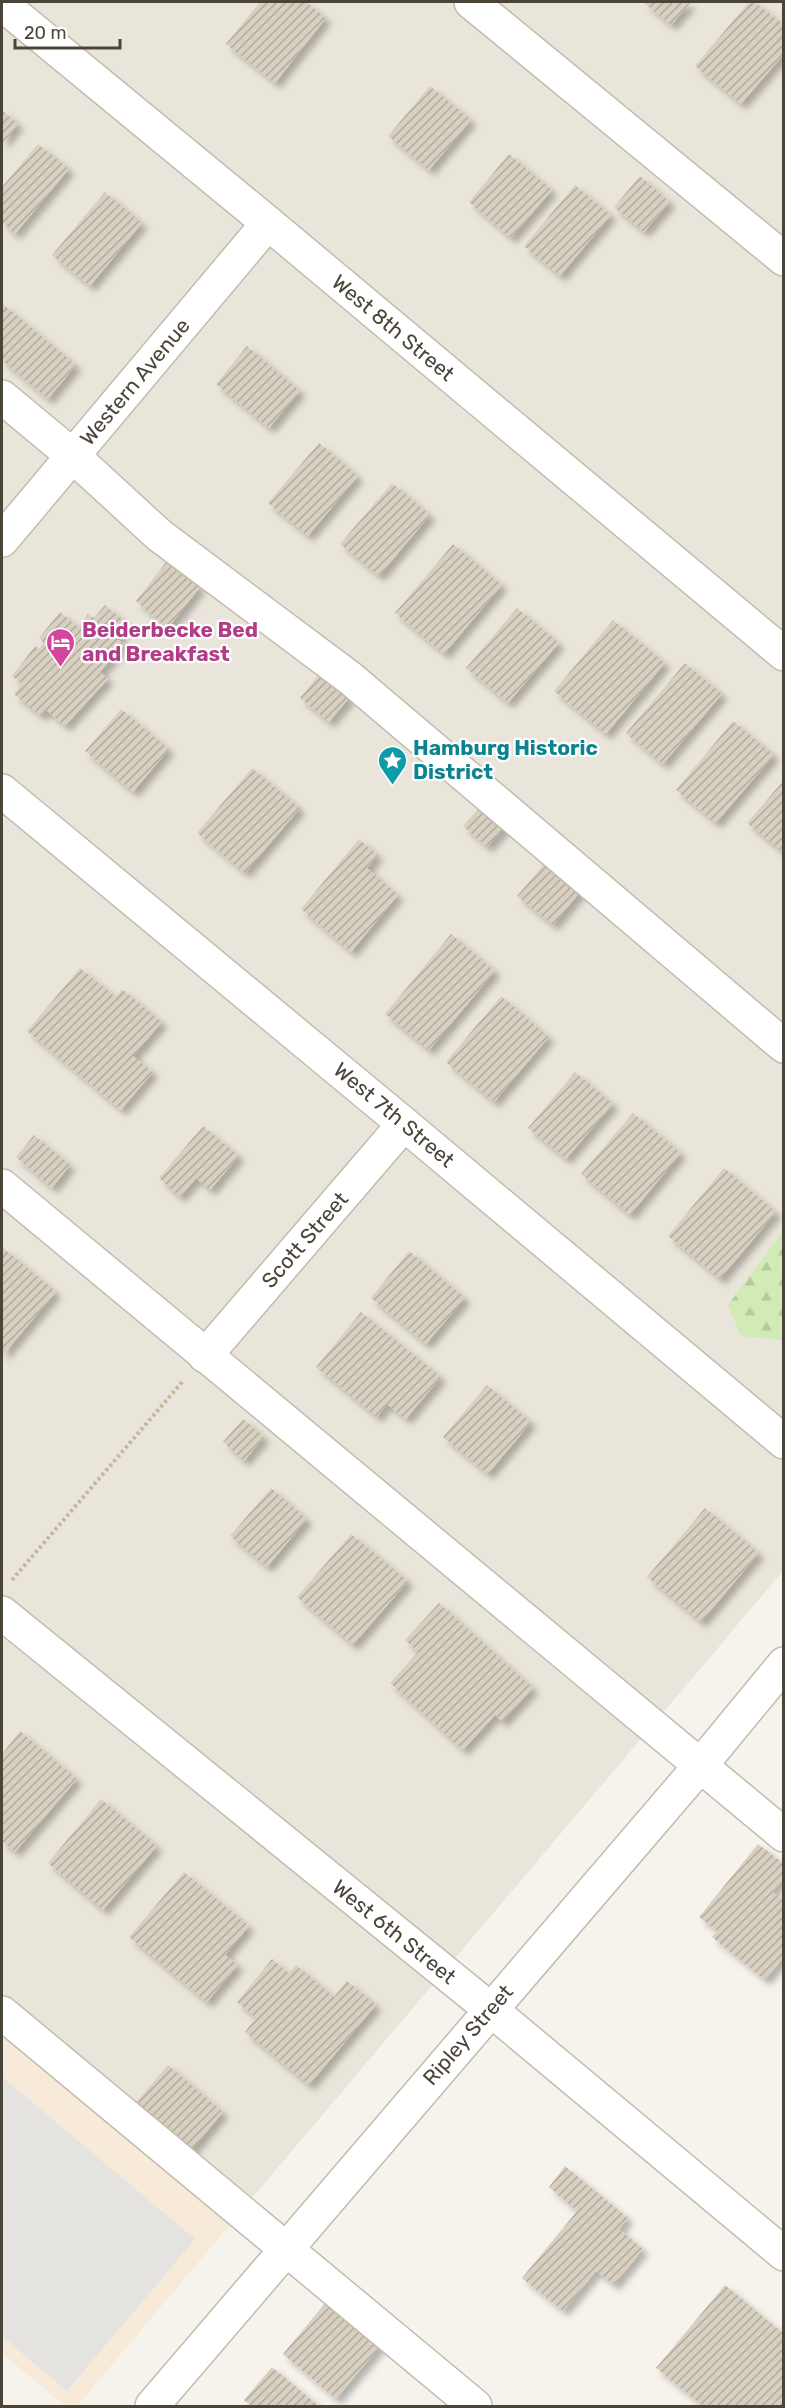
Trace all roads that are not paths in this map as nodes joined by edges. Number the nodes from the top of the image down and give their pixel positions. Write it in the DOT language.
graph roads {
  1 [pos="471,2"];
  2 [pos="2,4"];
  3 [pos="268,224"];
  4 [pos="783,259"];
  5 [pos="2,397"];
  6 [pos="73,456"];
  7 [pos="2,540"];
  8 [pos="783,654"];
  9 [pos="2,791"];
  10 [pos="783,1046"];
  11 [pos="404,1124"];
  12 [pos="2,1186"];
  13 [pos="205,1356"];
  14 [pos="783,1442"];
  15 [pos="5,1599"];
  16 [pos="783,1664"];
  17 [pos="700,1766"];
  18 [pos="783,1835"];
  19 [pos="490,2009"];
  20 [pos="2,2013"];
  21 [pos="286,2247"];
  22 [pos="783,2254"];
  23 [pos="152,2406"];
  24 [pos="475,2406"];
  1 -- 4 [label="street"];
  2 -- 3 [label="street, West 8th Street"];
  3 -- 6 [label="street, Western Avenue"];
  3 -- 8 [label="street, West 8th Street"];
  5 -- 6 [label="street"];
  6 -- 7 [label="street, Western Avenue"];
  6 -- 10 [label="street"];
  9 -- 11 [label="street, West 7th Street"];
  11 -- 13 [label="street, Scott Street"];
  11 -- 14 [label="street, West 7th Street"];
  12 -- 13 [label="street"];
  13 -- 17 [label="street"];
  15 -- 19 [label="street, West 6th Street"];
  16 -- 17 [label="street, Ripley Street"];
  17 -- 18 [label="street"];
  17 -- 19 [label="street, Ripley Street"];
  19 -- 21 [label="street, Ripley Street"];
  19 -- 22 [label="street, West 6th Street"];
  20 -- 21 [label="street"];
  21 -- 23 [label="street, Ripley Street"];
  21 -- 24 [label="street"];
}
